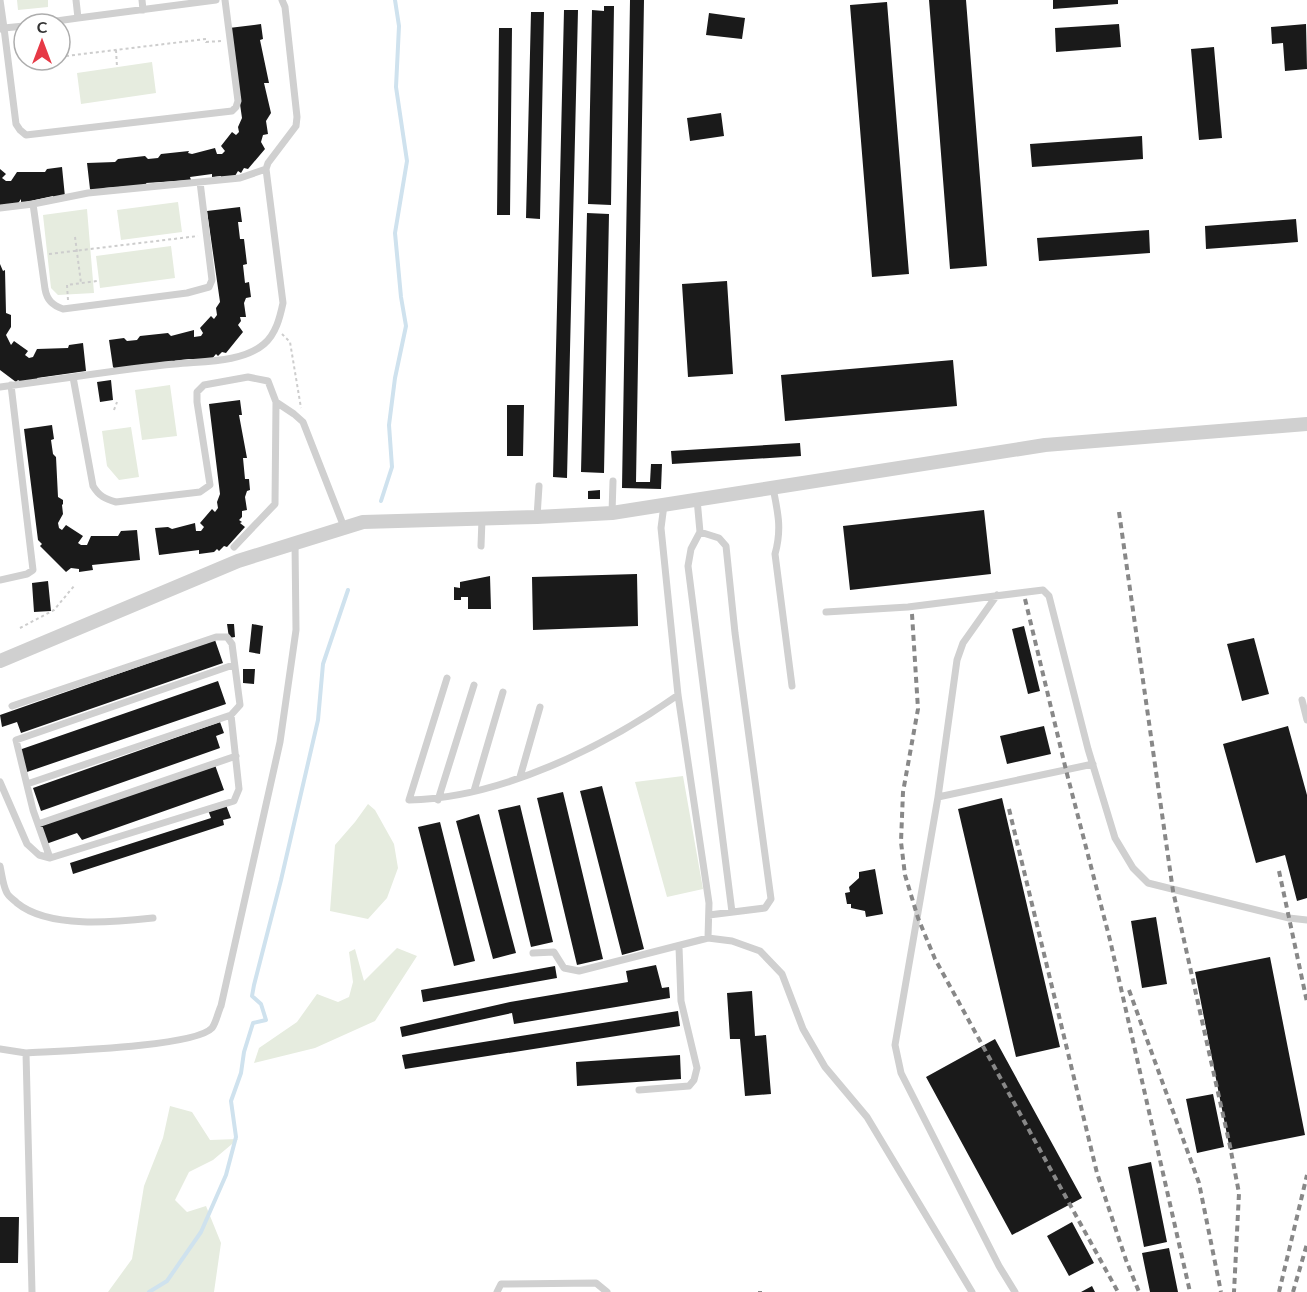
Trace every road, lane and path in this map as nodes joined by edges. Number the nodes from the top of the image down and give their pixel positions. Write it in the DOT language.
graph roads {
  1 [pos="0,0"];
  2 [pos="76,0"];
  3 [pos="142,0"];
  4 [pos="216,0"];
  5 [pos="225,0"];
  6 [pos="282,0"];
  7 [pos="143,10"];
  8 [pos="78,18"];
  9 [pos="72,19"];
  10 [pos="2,28"];
  11 [pos="230,40"];
  12 [pos="116,50"];
  13 [pos="72,55"];
  14 [pos="117,67"];
  15 [pos="266,169"];
  16 [pos="200,182"];
  17 [pos="33,204"];
  18 [pos="0,208"];
  19 [pos="207,235"];
  20 [pos="75,237"];
  21 [pos="77,250"];
  22 [pos="40,255"];
  23 [pos="97,281"];
  24 [pos="81,283"];
  25 [pos="69,308"];
  26 [pos="275,328"];
  27 [pos="73,377"];
  28 [pos="11,385"];
  29 [pos="0,387"];
  30 [pos="117,402"];
  31 [pos="276,402"];
  32 [pos="114,410"];
  33 [pos="303,422"];
  34 [pos="1307,424"];
  35 [pos="613,481"];
  36 [pos="539,486"];
  37 [pos="773,488"];
  38 [pos="697,500"];
  39 [pos="664,505"];
  40 [pos="612,513"];
  41 [pos="537,517"];
  42 [pos="482,519"];
  43 [pos="344,527"];
  44 [pos="700,532"];
  45 [pos="295,543"];
  46 [pos="481,546"];
  47 [pos="234,548"];
  48 [pos="0,580"];
  49 [pos="74,586"];
  50 [pos="997,595"];
  51 [pos="826,612"];
  52 [pos="20,628"];
  53 [pos="0,657"];
  54 [pos="233,665"];
  55 [pos="447,678"];
  56 [pos="474,685"];
  57 [pos="792,686"];
  58 [pos="503,692"];
  59 [pos="678,695"];
  60 [pos="1302,700"];
  61 [pos="12,706"];
  62 [pos="540,707"];
  63 [pos="231,715"];
  64 [pos="1307,720"];
  65 [pos="236,756"];
  66 [pos="1093,764"];
  67 [pos="520,777"];
  68 [pos="0,782"];
  69 [pos="27,784"];
  70 [pos="474,791"];
  71 [pos="938,797"];
  72 [pos="438,800"];
  73 [pos="38,824"];
  74 [pos="51,858"];
  75 [pos="0,866"];
  76 [pos="732,912"];
  77 [pos="709,915"];
  78 [pos="153,918"];
  79 [pos="1307,920"];
  80 [pos="708,938"];
  81 [pos="679,947"];
  82 [pos="533,953"];
  83 [pos="0,1049"];
  84 [pos="26,1053"];
  85 [pos="639,1090"];
  86 [pos="523,1284"];
  87 [pos="558,1284"];
  88 [pos="32,1292"];
  89 [pos="497,1292"];
  90 [pos="526,1292"];
  91 [pos="561,1292"];
  92 [pos="607,1292"];
  93 [pos="972,1292"];
  94 [pos="1015,1292"];
  1 -- 10 [label="lane"];
  2 -- 8 [label="lane"];
  3 -- 7 [label="lane"];
  4 -- 7 [label="lane"];
  5 -- 11 [label="lane"];
  6 -- 15 [label="lane"];
  7 -- 8 [label="lane"];
  8 -- 9 [label="lane"];
  10 -- 11 [label="lane"];
  11 -- 12 [label="path"];
  12 -- 13 [label="path"];
  12 -- 14 [label="path"];
  15 -- 16 [label="lane"];
  15 -- 26 [label="lane"];
  16 -- 17 [label="lane"];
  16 -- 19 [label="lane"];
  17 -- 18 [label="lane"];
  17 -- 22 [label="lane"];
  19 -- 21 [label="path"];
  19 -- 25 [label="lane"];
  20 -- 21 [label="path"];
  21 -- 22 [label="path"];
  21 -- 24 [label="path"];
  22 -- 25 [label="lane"];
  23 -- 24 [label="path"];
  24 -- 25 [label="path"];
  26 -- 27 [label="lane"];
  26 -- 33 [label="path"];
  27 -- 28 [label="lane"];
  27 -- 31 [label="lane"];
  28 -- 29 [label="lane"];
  28 -- 48 [label="lane"];
  30 -- 32 [label="path"];
  31 -- 33 [label="lane"];
  31 -- 47 [label="lane"];
  33 -- 43 [label="lane"];
  34 -- 37 [label="street"];
  35 -- 40 [label="lane"];
  36 -- 41 [label="lane"];
  37 -- 38 [label="street"];
  37 -- 57 [label="lane"];
  38 -- 39 [label="street"];
  38 -- 44 [label="lane"];
  39 -- 40 [label="street"];
  39 -- 59 [label="lane"];
  40 -- 41 [label="street"];
  41 -- 42 [label="street"];
  42 -- 43 [label="street"];
  42 -- 46 [label="lane"];
  43 -- 45 [label="street"];
  44 -- 76 [label="lane"];
  44 -- 76 [label="lane"];
  45 -- 53 [label="street"];
  45 -- 84 [label="lane"];
  49 -- 52 [label="path"];
  50 -- 51 [label="lane"];
  50 -- 66 [label="lane"];
  50 -- 71 [label="lane"];
  54 -- 61 [label="lane"];
  54 -- 63 [label="lane"];
  54 -- 69 [label="lane"];
  55 -- 72 [label="lane"];
  56 -- 72 [label="lane"];
  58 -- 70 [label="lane"];
  59 -- 67 [label="lane"];
  59 -- 77 [label="lane"];
  60 -- 64 [label="lane"];
  62 -- 67 [label="lane"];
  63 -- 65 [label="lane"];
  63 -- 69 [label="lane"];
  65 -- 73 [label="lane"];
  65 -- 74 [label="lane"];
  66 -- 71 [label="lane"];
  66 -- 79 [label="lane"];
  67 -- 70 [label="lane"];
  68 -- 74 [label="lane"];
  69 -- 73 [label="lane"];
  70 -- 72 [label="lane"];
  71 -- 94 [label="lane"];
  73 -- 74 [label="lane"];
  75 -- 78 [label="lane"];
  76 -- 77 [label="lane"];
  77 -- 80 [label="lane"];
  80 -- 81 [label="lane"];
  80 -- 93 [label="lane"];
  81 -- 82 [label="lane"];
  81 -- 85 [label="lane"];
  83 -- 84 [label="lane"];
  84 -- 88 [label="lane"];
  86 -- 87 [label="lane"];
  86 -- 89 [label="lane"];
  86 -- 90 [label="lane"];
  87 -- 91 [label="lane"];
  87 -- 92 [label="lane"];
}
